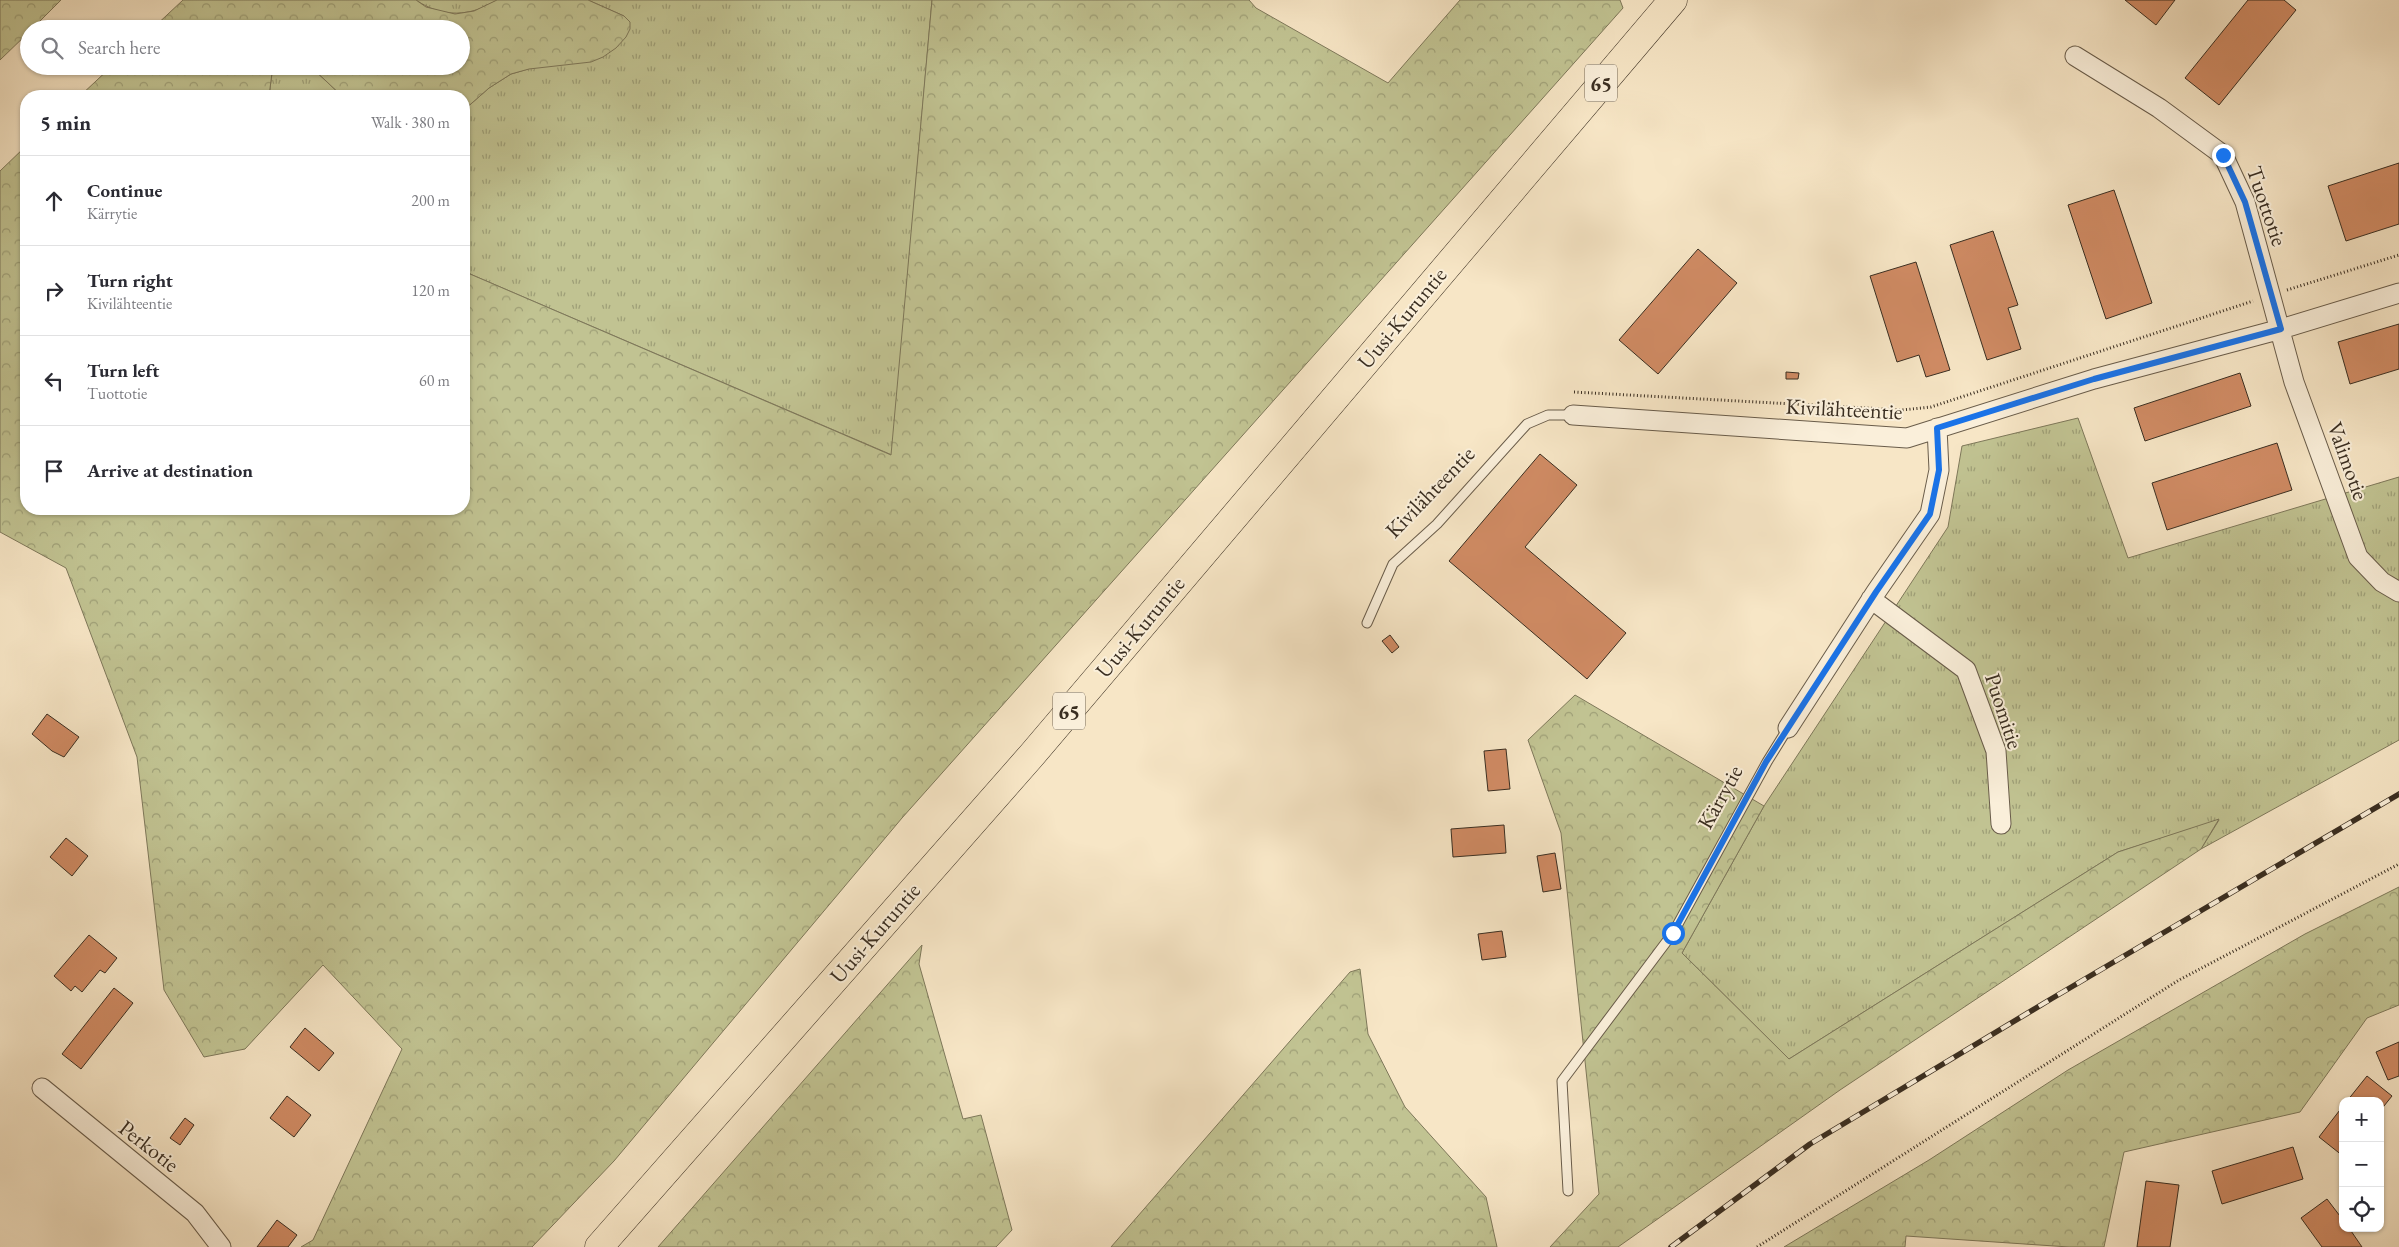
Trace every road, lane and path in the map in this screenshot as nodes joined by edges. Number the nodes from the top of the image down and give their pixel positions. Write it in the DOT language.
graph roads {
  1 [pos="1668,2"];
  2 [pos="2075,56"];
  3 [pos="2399,254"];
  4 [pos="2399,293"];
  5 [pos="2271,295"];
  6 [pos="2281,329"];
  7 [pos="1574,392"];
  8 [pos="1573,414"];
  9 [pos="1937,428"];
  10 [pos="2399,592"];
  11 [pos="1871,599"];
  12 [pos="1367,623"];
  13 [pos="1788,728"];
  14 [pos="2001,824"];
  15 [pos="2399,864"];
  16 [pos="42,1088"];
  17 [pos="1568,1191"];
  18 [pos="221,1247"];
  19 [pos="599,1247"];
  20 [pos="1757,1247"];
  1 -- 19 [label="main road, Uusi-Kuruntie / 65"];
  2 -- 5 [label="street, Tuottotie"];
  3 -- 5 [label="path"];
  4 -- 6 [label="street, Kivilähteentie"];
  5 -- 6 [label="street, Tuottotie"];
  5 -- 7 [label="path"];
  6 -- 9 [label="street, Kivilähteentie"];
  6 -- 10 [label="street, Valimotie"];
  8 -- 9 [label="street, Kivilähteentie"];
  8 -- 12 [label="lane, Kivilähteentie"];
  9 -- 11 [label="street, Kärrytie"];
  11 -- 13 [label="street, Kärrytie"];
  11 -- 14 [label="street, Puomitie"];
  13 -- 17 [label="lane, Kärrytie"];
  15 -- 20 [label="path"];
  16 -- 18 [label="street, Perkotie"];
}
